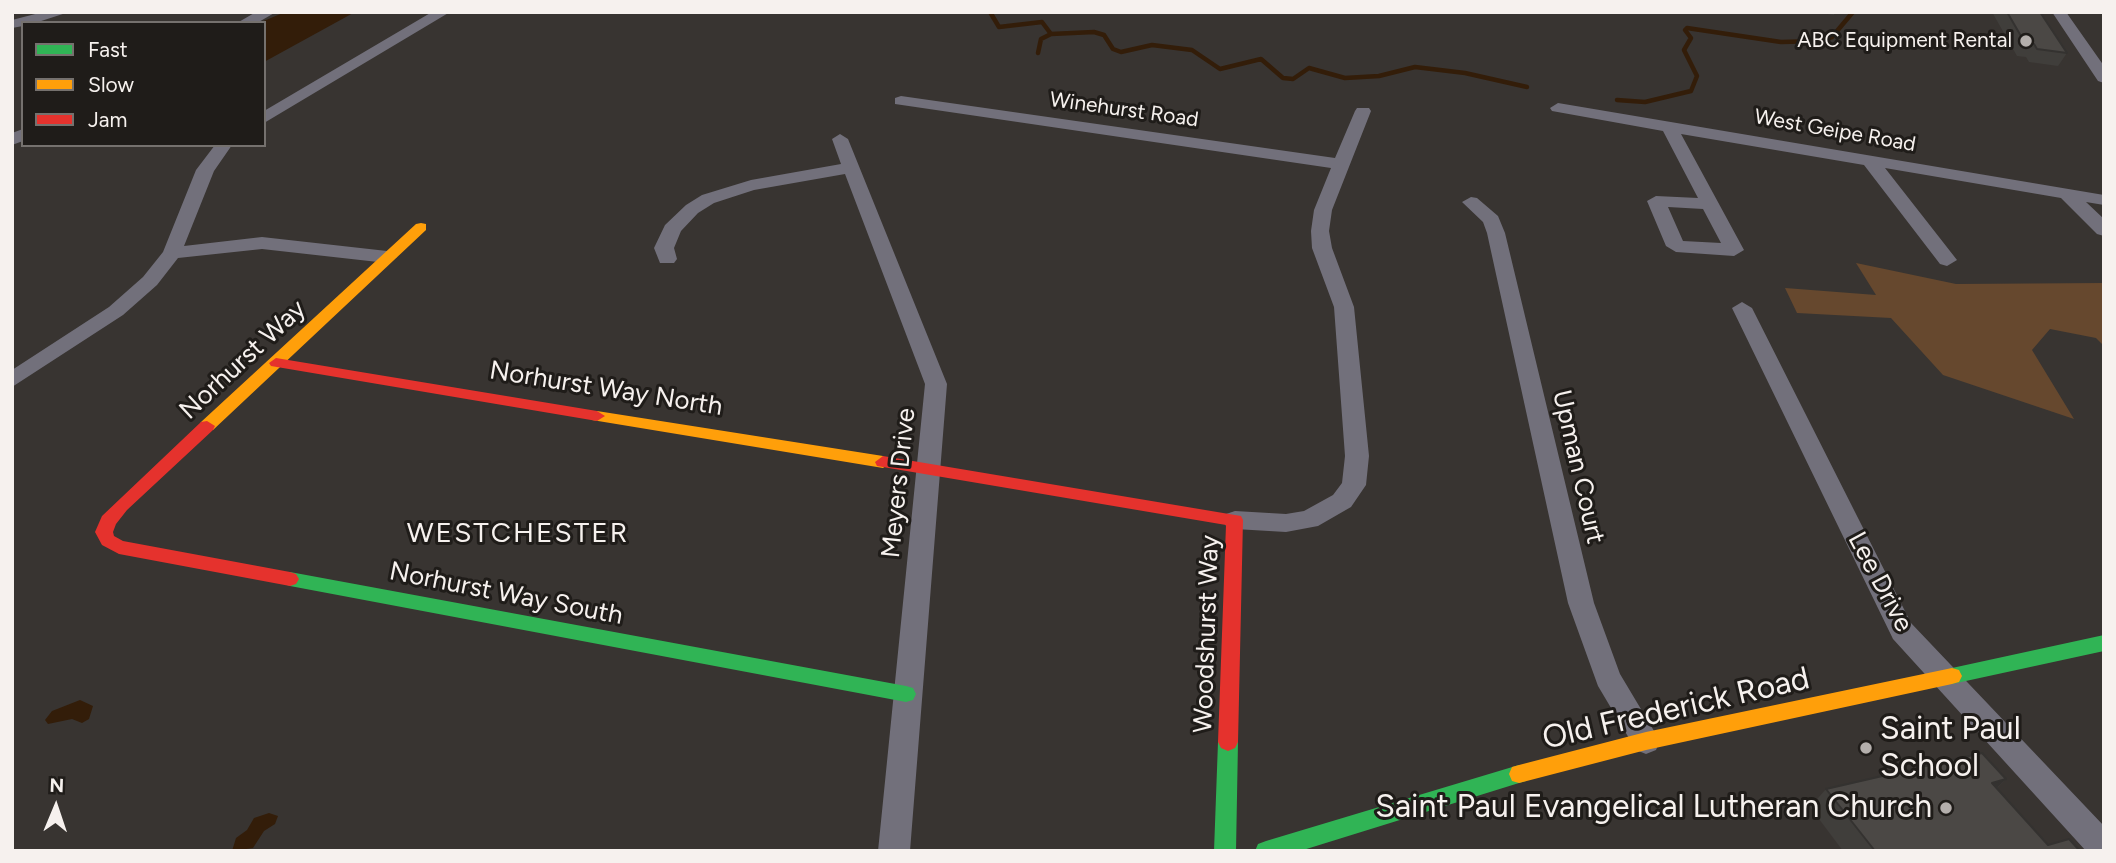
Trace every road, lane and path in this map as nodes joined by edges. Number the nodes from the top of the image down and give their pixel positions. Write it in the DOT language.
graph roads {
  1 [pos="62,12"];
  2 [pos="269,12"];
  3 [pos="443,12"];
  4 [pos="2059,12"];
  5 [pos="24,21"];
  6 [pos="249,21"];
  7 [pos="2104,78"];
  8 [pos="901,101"];
  9 [pos="1558,108"];
  10 [pos="1363,111"];
  11 [pos="266,117"];
  12 [pos="1670,126"];
  13 [pos="840,139"];
  14 [pos="222,147"];
  15 [pos="1869,160"];
  16 [pos="1340,164"];
  17 [pos="849,169"];
  18 [pos="2067,194"];
  19 [pos="2104,200"];
  20 [pos="1471,202"];
  21 [pos="1710,204"];
  22 [pos="421,227"];
  23 [pos="2104,230"];
  24 [pos="172,253"];
  25 [pos="387,257"];
  26 [pos="667,259"];
  27 [pos="1947,260"];
  28 [pos="1742,308"];
  29 [pos="276,363"];
  30 [pos="12,380"];
  31 [pos="928,470"];
  32 [pos="1235,520"];
  33 [pos="104,532"];
  34 [pos="2104,643"];
  35 [pos="1945,677"];
  36 [pos="906,694"];
  37 [pos="1646,741"];
  38 [pos="1347,839"];
  39 [pos="2104,848"];
  40 [pos="894,851"];
  41 [pos="1225,851"];
  42 [pos="1266,851"];
  1 -- 5 [label="street"];
  2 -- 6 [label="street"];
  3 -- 11 [label="street"];
  4 -- 7 [label="street"];
  8 -- 16 [label="street, Winehurst Road"];
  9 -- 12 [label="street, West Geipe Road"];
  10 -- 16 [label="street"];
  12 -- 15 [label="street, West Geipe Road"];
  12 -- 21 [label="street"];
  13 -- 17 [label="street, Meyers Drive"];
  14 -- 24 [label="street"];
  15 -- 18 [label="street, West Geipe Road"];
  15 -- 27 [label="street"];
  16 -- 32 [label="street"];
  17 -- 26 [label="street"];
  17 -- 31 [label="street, Meyers Drive"];
  18 -- 19 [label="street, West Geipe Road"];
  18 -- 23 [label="street"];
  20 -- 37 [label="street, Upman Court"];
  22 -- 25 [label="street, Norhurst Way"];
  24 -- 25 [label="street"];
  24 -- 30 [label="street"];
  25 -- 29 [label="street, Norhurst Way"];
  28 -- 35 [label="street, Lee Drive"];
  29 -- 31 [label="street, Norhurst Way North"];
  29 -- 33 [label="street, Norhurst Way"];
  31 -- 32 [label="street, Woodshurst Way"];
  31 -- 36 [label="street, Meyers Drive"];
  32 -- 41 [label="street, Woodshurst Way"];
  33 -- 36 [label="street, Norhurst Way South"];
  34 -- 35 [label="street, Old Frederick Road"];
  35 -- 37 [label="street, Old Frederick Road"];
  35 -- 39 [label="street, Lee Drive"];
  36 -- 40 [label="street, Meyers Drive"];
  37 -- 38 [label="street, Old Frederick Road"];
  38 -- 42 [label="street, Old Frederick Road"];
}
